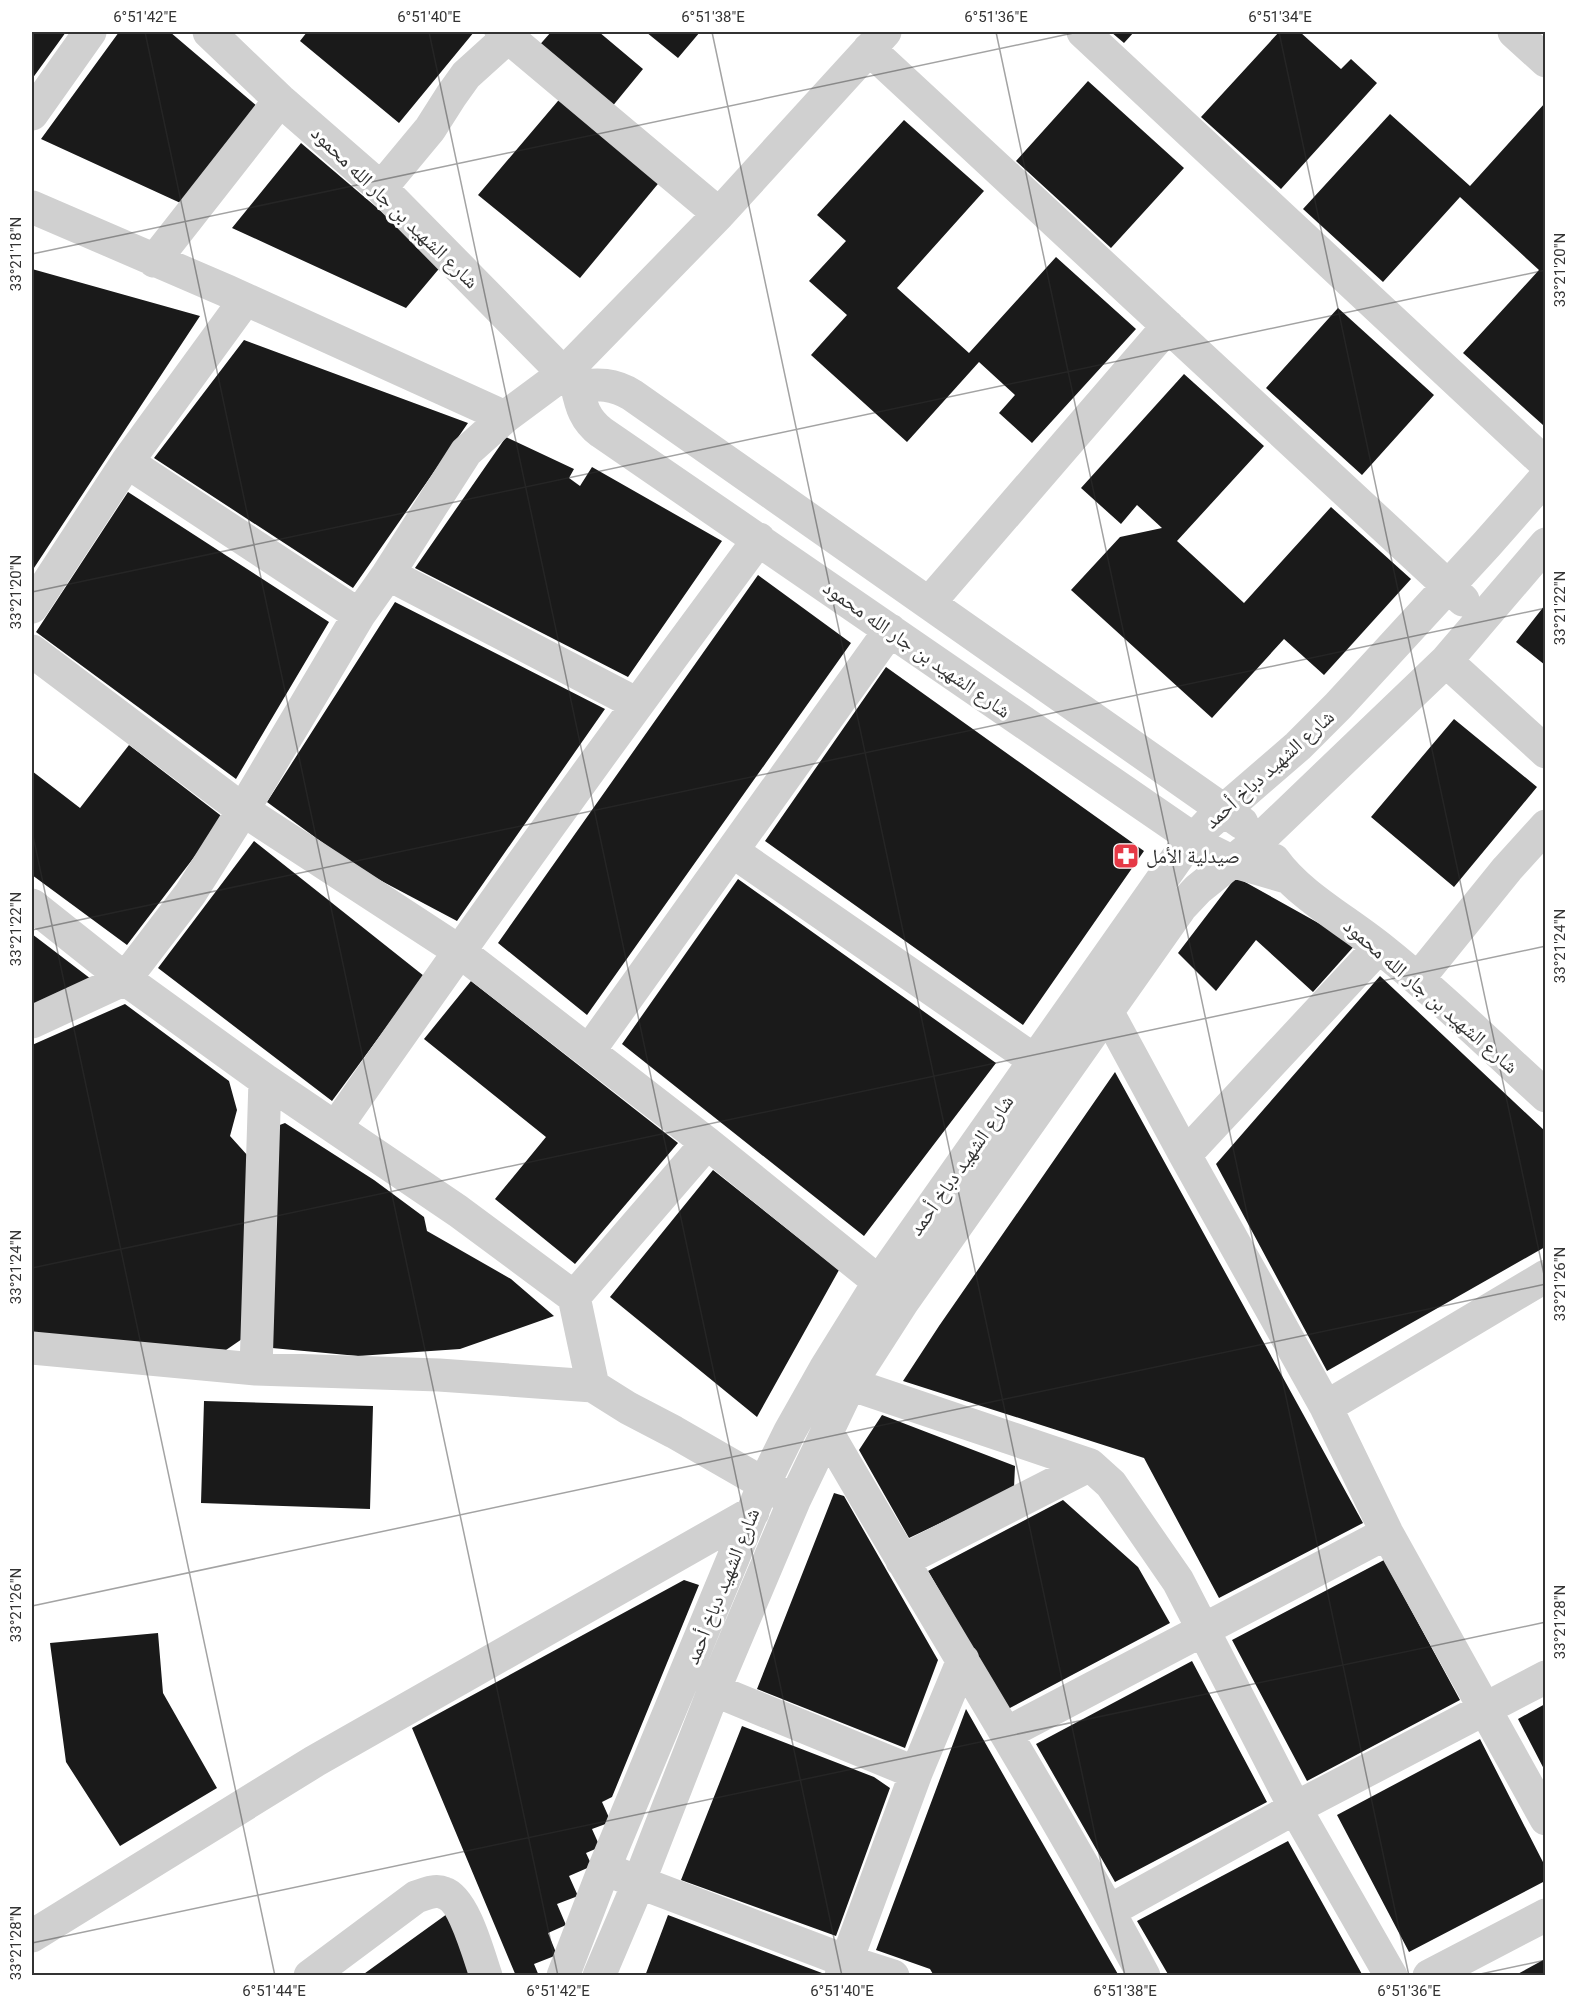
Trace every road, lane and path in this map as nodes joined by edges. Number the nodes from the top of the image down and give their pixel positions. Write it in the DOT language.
graph roads {
  1 [pos="90,32"];
  2 [pos="209,32"];
  3 [pos="1083,32"];
  4 [pos="1514,32"];
  5 [pos="504,34"];
  6 [pos="877,40"];
  7 [pos="1545,61"];
  8 [pos="280,100"];
  9 [pos="32,114"];
  10 [pos="381,188"];
  11 [pos="32,207"];
  12 [pos="719,214"];
  13 [pos="154,261"];
  14 [pos="246,300"];
  15 [pos="1168,326"];
  16 [pos="570,380"];
  17 [pos="506,417"];
  18 [pos="127,462"];
  19 [pos="1545,464"];
  20 [pos="1545,477"];
  21 [pos="759,539"];
  22 [pos="1545,544"];
  23 [pos="388,573"];
  24 [pos="1448,586"];
  25 [pos="929,603"];
  26 [pos="32,607"];
  27 [pos="359,615"];
  28 [pos="1483,619"];
  29 [pos="890,630"];
  30 [pos="32,651"];
  31 [pos="1446,661"];
  32 [pos="637,704"];
  33 [pos="1545,752"];
  34 [pos="243,810"];
  35 [pos="1225,810"];
  36 [pos="1545,826"];
  37 [pos="1193,838"];
  38 [pos="1259,840"];
  39 [pos="732,851"];
  40 [pos="1231,861"];
  41 [pos="1286,877"];
  42 [pos="32,905"];
  43 [pos="1379,947"];
  44 [pos="459,951"];
  45 [pos="125,979"];
  46 [pos="1418,979"];
  47 [pos="1108,1013"];
  48 [pos="32,1022"];
  49 [pos="589,1051"];
  50 [pos="1034,1060"];
  51 [pos="265,1080"];
  52 [pos="1545,1096"];
  53 [pos="336,1127"];
  54 [pos="707,1143"];
  55 [pos="1185,1155"];
  56 [pos="1545,1276"];
  57 [pos="879,1282"];
  58 [pos="574,1297"];
  59 [pos="32,1347"];
  60 [pos="256,1369"];
  61 [pos="850,1384"];
  62 [pos="593,1386"];
  63 [pos="1326,1407"];
  64 [pos="828,1432"];
  65 [pos="1090,1465"];
  66 [pos="759,1498"];
  67 [pos="794,1501"];
  68 [pos="1386,1533"];
  69 [pos="902,1561"];
  70 [pos="1204,1630"];
  71 [pos="963,1660"];
  72 [pos="1545,1677"];
  73 [pos="714,1690"];
  74 [pos="1484,1709"];
  75 [pos="1007,1733"];
  76 [pos="916,1773"];
  77 [pos="1295,1808"];
  78 [pos="1545,1820"];
  79 [pos="604,1869"];
  80 [pos="639,1882"];
  81 [pos="1109,1911"];
  82 [pos="1545,1915"];
  83 [pos="32,1936"];
  84 [pos="843,1968"];
  85 [pos="310,1976"];
  86 [pos="486,1976"];
  87 [pos="562,1976"];
  88 [pos="599,1976"];
  89 [pos="893,1976"];
  90 [pos="1144,1976"];
  91 [pos="1391,1976"];
  92 [pos="1429,1976"];
  1 -- 9 [label="street"];
  2 -- 8 [label="street, شارع الشهيد بن جار الله محمود"];
  3 -- 19 [label="street"];
  4 -- 7 [label="street"];
  5 -- 10 [label="street"];
  5 -- 12 [label="street"];
  6 -- 12 [label="street"];
  6 -- 15 [label="street"];
  8 -- 10 [label="street, شارع الشهيد بن جار الله محمود"];
  8 -- 13 [label="street"];
  10 -- 16 [label="street, شارع الشهيد بن جار الله محمود"];
  11 -- 13 [label="street"];
  12 -- 16 [label="street"];
  13 -- 14 [label="street"];
  14 -- 17 [label="street"];
  14 -- 18 [label="street"];
  15 -- 24 [label="street"];
  15 -- 25 [label="street"];
  16 -- 17 [label="street"];
  16 -- 21 [label="street, شارع الشهيد بن جار الله محمود"];
  16 -- 25 [label="street, شارع الشهيد بن جار الله محمود"];
  17 -- 23 [label="street"];
  18 -- 26 [label="street"];
  18 -- 27 [label="street"];
  20 -- 24 [label="street, شارع الشهيد دباخ أحمد"];
  21 -- 29 [label="street, شارع الشهيد بن جار الله محمود"];
  21 -- 32 [label="street"];
  22 -- 28 [label="street, شارع الشهيد دباخ أحمد"];
  23 -- 27 [label="street"];
  23 -- 32 [label="street"];
  24 -- 28 [label="street"];
  24 -- 35 [label="street, شارع الشهيد دباخ أحمد"];
  25 -- 35 [label="street, شارع الشهيد بن جار الله محمود"];
  27 -- 34 [label="street"];
  28 -- 31 [label="street, شارع الشهيد دباخ أحمد"];
  29 -- 37 [label="street, شارع الشهيد بن جار الله محمود"];
  29 -- 39 [label="street"];
  30 -- 34 [label="street"];
  31 -- 33 [label="street"];
  31 -- 38 [label="street, شارع الشهيد دباخ أحمد"];
  32 -- 44 [label="street"];
  34 -- 44 [label="street"];
  34 -- 45 [label="street"];
  35 -- 37 [label="street, شارع الشهيد دباخ أحمد"];
  35 -- 38 [label="street, شارع الشهيد بن جار الله محمود"];
  36 -- 46 [label="street"];
  37 -- 40 [label="street, شارع الشهيد بن جار الله محمود"];
  37 -- 50 [label="street, شارع الشهيد دباخ أحمد"];
  38 -- 40 [label="street, شارع الشهيد دباخ أحمد"];
  38 -- 41 [label="street, شارع الشهيد بن جار الله محمود"];
  39 -- 49 [label="street"];
  39 -- 50 [label="street"];
  40 -- 41 [label="street, شارع الشهيد بن جار الله محمود"];
  40 -- 47 [label="street, شارع الشهيد دباخ أحمد"];
  41 -- 43 [label="street, شارع الشهيد بن جار الله محمود"];
  42 -- 45 [label="street"];
  43 -- 46 [label="street, شارع الشهيد بن جار الله محمود"];
  43 -- 55 [label="street"];
  44 -- 49 [label="street"];
  44 -- 53 [label="street"];
  45 -- 48 [label="street"];
  45 -- 51 [label="street"];
  46 -- 52 [label="street, شارع الشهيد بن جار الله محمود"];
  47 -- 55 [label="street"];
  47 -- 61 [label="street, شارع الشهيد دباخ أحمد"];
  49 -- 54 [label="street"];
  50 -- 57 [label="street, شارع الشهيد دباخ أحمد"];
  51 -- 53 [label="street"];
  51 -- 60 [label="street"];
  53 -- 58 [label="street"];
  54 -- 57 [label="street"];
  54 -- 58 [label="street"];
  55 -- 63 [label="street"];
  56 -- 63 [label="street"];
  57 -- 66 [label="street, شارع الشهيد دباخ أحمد"];
  58 -- 62 [label="street"];
  59 -- 60 [label="street"];
  60 -- 62 [label="street"];
  61 -- 64 [label="street, شارع الشهيد دباخ أحمد"];
  61 -- 65 [label="street"];
  62 -- 66 [label="street"];
  63 -- 68 [label="street"];
  64 -- 67 [label="street, شارع الشهيد دباخ أحمد"];
  64 -- 69 [label="street"];
  65 -- 69 [label="street"];
  65 -- 70 [label="street"];
  66 -- 67 [label="street"];
  66 -- 79 [label="street, شارع الشهيد دباخ أحمد"];
  66 -- 83 [label="street"];
  67 -- 73 [label="street, شارع الشهيد دباخ أحمد"];
  68 -- 70 [label="street"];
  68 -- 74 [label="street"];
  69 -- 71 [label="street"];
  70 -- 75 [label="street"];
  70 -- 77 [label="street"];
  71 -- 75 [label="street"];
  71 -- 76 [label="street"];
  72 -- 74 [label="street"];
  73 -- 76 [label="street"];
  73 -- 80 [label="street, شارع الشهيد دباخ أحمد"];
  74 -- 77 [label="street"];
  74 -- 78 [label="street"];
  75 -- 81 [label="street"];
  76 -- 84 [label="street"];
  77 -- 81 [label="street"];
  77 -- 91 [label="street"];
  79 -- 80 [label="street"];
  79 -- 87 [label="street, شارع الشهيد دباخ أحمد"];
  80 -- 84 [label="street"];
  80 -- 88 [label="street, شارع الشهيد دباخ أحمد"];
  81 -- 90 [label="street"];
  82 -- 92 [label="street"];
  84 -- 89 [label="street"];
  85 -- 86 [label="street"];
}
